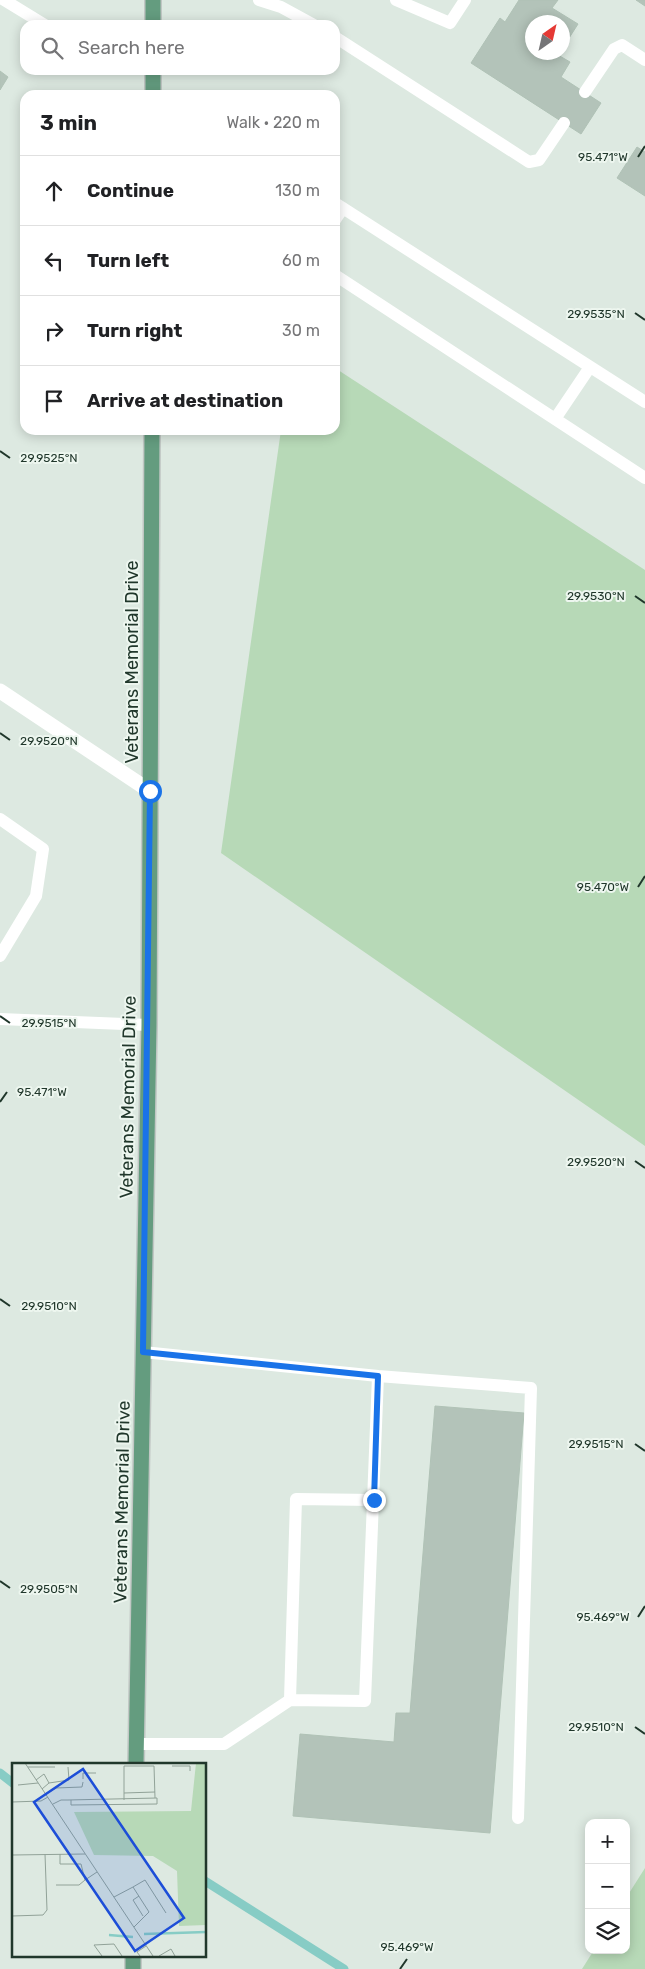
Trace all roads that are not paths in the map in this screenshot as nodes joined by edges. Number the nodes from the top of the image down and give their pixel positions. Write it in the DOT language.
graph roads {
  1 [pos="4,0"];
  2 [pos="153,0"];
  3 [pos="157,0"];
  4 [pos="260,0"];
  5 [pos="396,0"];
  6 [pos="466,0"];
  7 [pos="36,20"];
  8 [pos="153,20"];
  9 [pos="305,20"];
  10 [pos="340,40"];
  11 [pos="645,60"];
  12 [pos="153,75"];
  13 [pos="153,90"];
  14 [pos="585,92"];
  15 [pos="564,123"];
  16 [pos="340,207"];
  17 [pos="340,278"];
  18 [pos="590,367"];
  19 [pos="645,402"];
  20 [pos="555,419"];
  21 [pos="152,435"];
  22 [pos="645,478"];
  23 [pos="0,691"];
  24 [pos="150,791"];
  25 [pos="0,819"];
  26 [pos="0,956"];
  27 [pos="0,1019"];
  28 [pos="149,1024"];
  29 [pos="143,1352"];
  30 [pos="378,1376"];
  31 [pos="374,1500"];
  32 [pos="290,1700"];
  33 [pos="137,1744"];
  34 [pos="136,1763"];
  35 [pos="518,1818"];
  36 [pos="133,1956"];
  37 [pos="132,1969"];
  1 -- 7 [label="lane"];
  2 -- 3 [label="lane"];
  2 -- 8 [label="main road"];
  4 -- 9 [label="lane"];
  5 -- 6 [label="lane"];
  10 -- 15 [label="lane"];
  11 -- 14 [label="lane"];
  12 -- 13 [label="main road"];
  16 -- 18 [label="lane"];
  17 -- 20 [label="lane"];
  18 -- 19 [label="lane"];
  18 -- 20 [label="lane"];
  20 -- 22 [label="lane"];
  21 -- 24 [label="main road, Veterans Memorial Drive"];
  23 -- 24 [label="street"];
  24 -- 28 [label="main road, Veterans Memorial Drive"];
  25 -- 26 [label="lane"];
  27 -- 28 [label="lane"];
  28 -- 29 [label="main road, Veterans Memorial Drive"];
  29 -- 30 [label="lane"];
  29 -- 33 [label="main road, Veterans Memorial Drive"];
  30 -- 31 [label="lane"];
  30 -- 35 [label="lane"];
  31 -- 32 [label="lane"];
  31 -- 32 [label="lane"];
  32 -- 33 [label="lane"];
  33 -- 34 [label="main road, Veterans Memorial Drive"];
  36 -- 37 [label="main road"];
}
